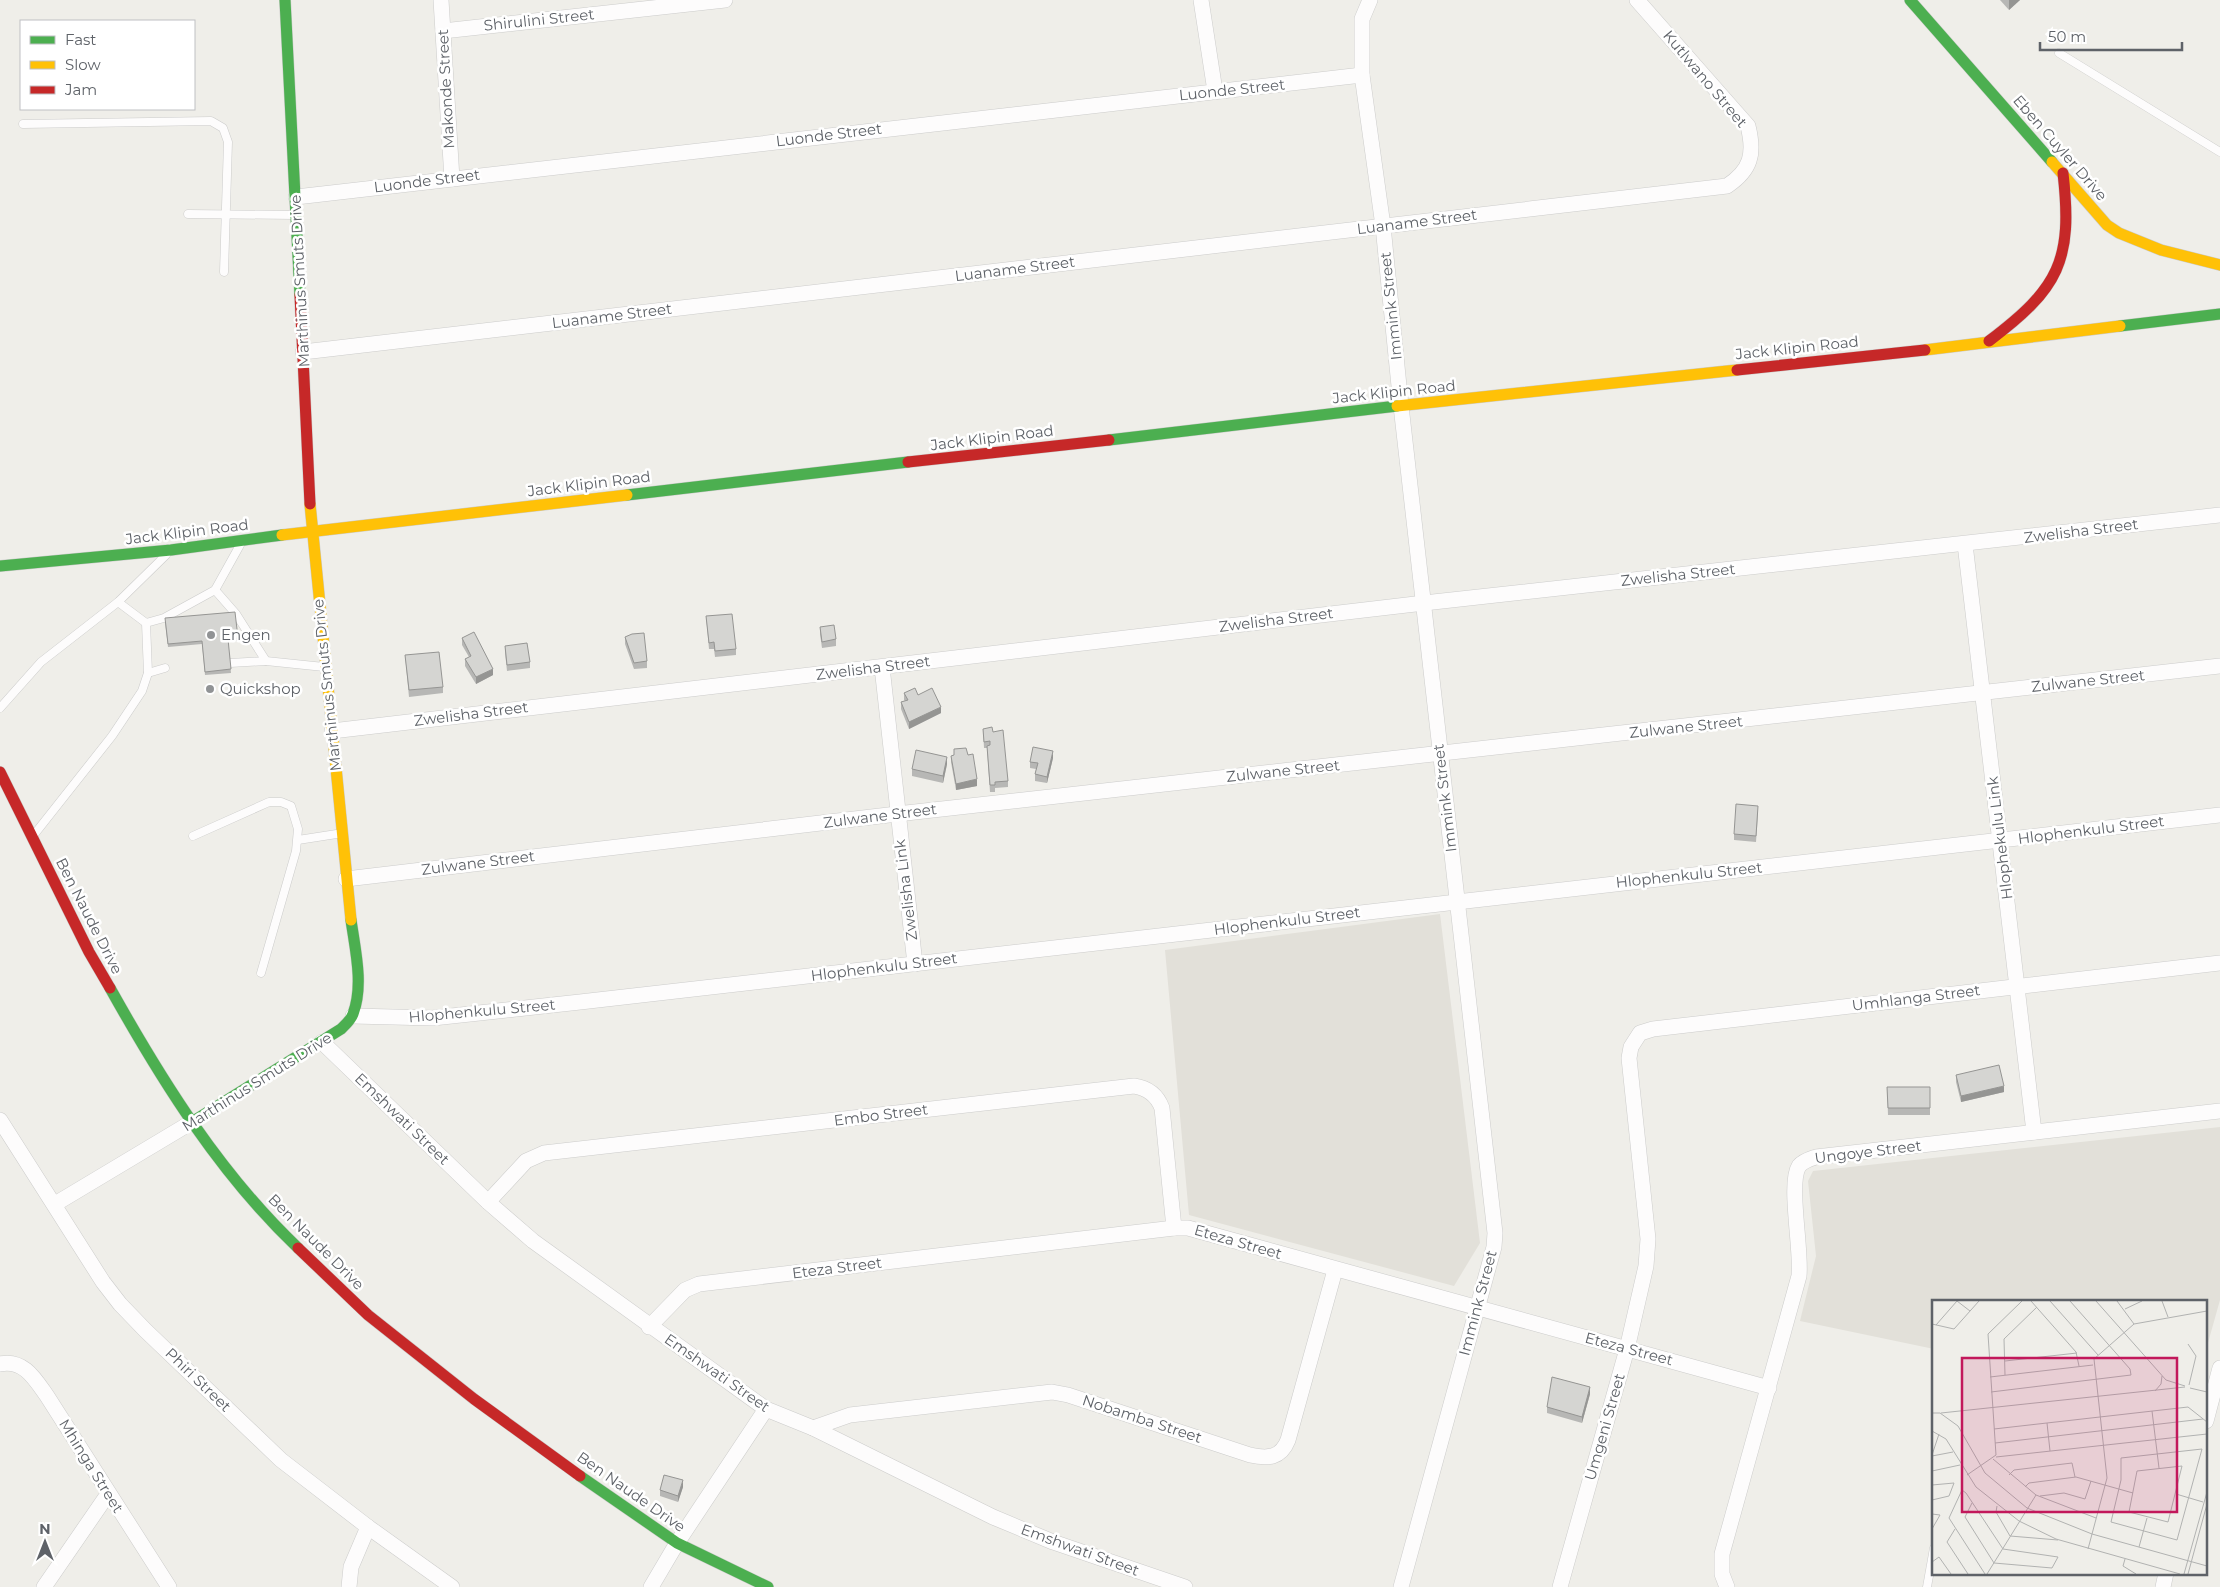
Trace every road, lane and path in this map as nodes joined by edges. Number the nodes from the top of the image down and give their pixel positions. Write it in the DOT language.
graph roads {
  1 [pos="285,0"];
  2 [pos="441,0"];
  3 [pos="725,0"];
  4 [pos="1202,0"];
  5 [pos="1370,0"];
  6 [pos="1637,0"];
  7 [pos="1910,0"];
  8 [pos="443,30"];
  9 [pos="2059,53"];
  10 [pos="1362,76"];
  11 [pos="1215,91"];
  12 [pos="23,124"];
  13 [pos="2216,145"];
  14 [pos="2220,152"];
  15 [pos="2063,173"];
  16 [pos="452,179"];
  17 [pos="1726,186"];
  18 [pos="296,196"];
  19 [pos="225,213"];
  20 [pos="188,214"];
  21 [pos="297,215"];
  22 [pos="1383,226"];
  23 [pos="2220,264"];
  24 [pos="224,272"];
  25 [pos="2220,314"];
  26 [pos="1987,343"];
  27 [pos="303,352"];
  28 [pos="1401,406"];
  29 [pos="2220,515"];
  30 [pos="311,531"];
  31 [pos="242,541"];
  32 [pos="1965,544"];
  33 [pos="171,550"];
  34 [pos="0,566"];
  35 [pos="215,590"];
  36 [pos="118,602"];
  37 [pos="1424,603"];
  38 [pos="146,623"];
  39 [pos="266,661"];
  40 [pos="230,663"];
  41 [pos="2220,666"];
  42 [pos="324,667"];
  43 [pos="882,667"];
  44 [pos="165,668"];
  45 [pos="148,672"];
  46 [pos="1982,693"];
  47 [pos="0,708"];
  48 [pos="332,731"];
  49 [pos="1440,754"];
  50 [pos="0,772"];
  51 [pos="898,814"];
  52 [pos="2220,815"];
  53 [pos="344,833"];
  54 [pos="32,836"];
  55 [pos="194,836"];
  56 [pos="298,840"];
  57 [pos="2000,840"];
  58 [pos="346,879"];
  59 [pos="1457,902"];
  60 [pos="2220,963"];
  61 [pos="915,964"];
  62 [pos="261,973"];
  63 [pos="2017,987"];
  64 [pos="353,1016"];
  65 [pos="322,1042"];
  66 [pos="1629,1058"];
  67 [pos="2220,1111"];
  68 [pos="0,1120"];
  69 [pos="192,1122"];
  70 [pos="2034,1132"];
  71 [pos="488,1202"];
  72 [pos="55,1204"];
  73 [pos="1174,1228"];
  74 [pos="1335,1270"];
  75 [pos="1477,1307"];
  76 [pos="649,1326"];
  77 [pos="1627,1348"];
  78 [pos="0,1364"];
  79 [pos="2220,1368"];
  80 [pos="1769,1388"];
  81 [pos="2215,1406"];
  82 [pos="766,1409"];
  83 [pos="2208,1418"];
  84 [pos="813,1428"];
  85 [pos="108,1494"];
  86 [pos="368,1528"];
  87 [pos="678,1542"];
  88 [pos="1932,1559"];
  89 [pos="2166,1574"];
  90 [pos="44,1587"];
  91 [pos="169,1587"];
  92 [pos="349,1587"];
  93 [pos="452,1587"];
  94 [pos="651,1587"];
  95 [pos="768,1587"];
  96 [pos="1184,1587"];
  97 [pos="1400,1587"];
  98 [pos="1560,1587"];
  99 [pos="1727,1587"];
  100 [pos="1927,1587"];
  101 [pos="2162,1587"];
  1 -- 18 [label="street, Marthinus Smuts Drive"];
  2 -- 8 [label="street, Makonde Street"];
  3 -- 8 [label="street, Shirulini Street"];
  4 -- 11 [label="street"];
  5 -- 10 [label="street, Immink Street"];
  6 -- 17 [label="street, Kutlwano Street"];
  7 -- 15 [label="street, Eben Cuyler Drive"];
  8 -- 16 [label="street, Makonde Street"];
  9 -- 13 [label="lane"];
  10 -- 11 [label="street, Luonde Street"];
  10 -- 22 [label="street, Immink Street"];
  11 -- 16 [label="street, Luonde Street"];
  12 -- 19 [label="lane"];
  13 -- 14 [label="lane"];
  15 -- 23 [label="street, Eben Cuyler Drive"];
  15 -- 26 [label="street"];
  16 -- 18 [label="street, Luonde Street"];
  17 -- 22 [label="street, Luaname Street"];
  18 -- 21 [label="street, Marthinus Smuts Drive"];
  19 -- 20 [label="lane"];
  19 -- 21 [label="lane"];
  19 -- 24 [label="lane"];
  21 -- 27 [label="street, Marthinus Smuts Drive"];
  22 -- 27 [label="street, Luaname Street"];
  22 -- 28 [label="street, Immink Street"];
  25 -- 26 [label="street"];
  26 -- 28 [label="street, Jack Klipin Road"];
  27 -- 30 [label="street, Marthinus Smuts Drive"];
  28 -- 30 [label="street, Jack Klipin Road"];
  28 -- 37 [label="street, Immink Street"];
  29 -- 32 [label="street, Zwelisha Street"];
  30 -- 31 [label="street, Jack Klipin Road"];
  30 -- 42 [label="street, Marthinus Smuts Drive"];
  31 -- 33 [label="street, Jack Klipin Road"];
  31 -- 35 [label="lane"];
  32 -- 37 [label="street, Zwelisha Street"];
  32 -- 46 [label="street, Hlophekulu Link"];
  33 -- 34 [label="street, Jack Klipin Road"];
  33 -- 36 [label="lane"];
  35 -- 38 [label="lane"];
  35 -- 39 [label="lane"];
  36 -- 38 [label="lane"];
  36 -- 47 [label="lane"];
  37 -- 43 [label="street, Zwelisha Street"];
  37 -- 49 [label="street, Immink Street"];
  38 -- 45 [label="lane"];
  39 -- 40 [label="lane"];
  39 -- 42 [label="lane"];
  41 -- 46 [label="street, Zulwane Street"];
  42 -- 48 [label="street, Marthinus Smuts Drive"];
  43 -- 48 [label="street, Zwelisha Street"];
  43 -- 51 [label="street, Zwelisha Link"];
  44 -- 45 [label="lane"];
  45 -- 54 [label="lane"];
  46 -- 49 [label="street, Zulwane Street"];
  46 -- 57 [label="street, Hlophekulu Link"];
  48 -- 53 [label="street, Marthinus Smuts Drive"];
  49 -- 51 [label="street, Zulwane Street"];
  49 -- 59 [label="street, Immink Street"];
  50 -- 54 [label="street, Ben Naude Drive"];
  51 -- 58 [label="street, Zulwane Street"];
  51 -- 61 [label="street, Zwelisha Link"];
  52 -- 57 [label="street, Hlophenkulu Street"];
  53 -- 56 [label="lane"];
  53 -- 58 [label="street, Marthinus Smuts Drive"];
  54 -- 69 [label="street, Ben Naude Drive"];
  55 -- 56 [label="lane"];
  56 -- 62 [label="lane"];
  57 -- 59 [label="street, Hlophenkulu Street"];
  57 -- 63 [label="street, Hlophekulu Link"];
  58 -- 64 [label="street, Marthinus Smuts Drive"];
  59 -- 61 [label="street, Hlophenkulu Street"];
  59 -- 75 [label="street, Immink Street"];
  60 -- 63 [label="street, Umhlanga Street"];
  61 -- 64 [label="street, Hlophenkulu Street"];
  63 -- 66 [label="street, Umhlanga Street"];
  63 -- 70 [label="street, Hlophekulu Link"];
  64 -- 65 [label="street, Marthinus Smuts Drive"];
  65 -- 69 [label="street, Marthinus Smuts Drive"];
  65 -- 71 [label="street, Emshwati Street"];
  66 -- 77 [label="street, Umgeni Street"];
  67 -- 70 [label="street, Ungoye Street"];
  68 -- 72 [label="street, Phiri Street"];
  69 -- 72 [label="street, Marthinus Smuts Drive"];
  69 -- 87 [label="street, Ben Naude Drive"];
  70 -- 80 [label="street, Ungoye Street"];
  71 -- 73 [label="street, Embo Street"];
  71 -- 76 [label="street, Emshwati Street"];
  72 -- 86 [label="street, Phiri Street"];
  73 -- 74 [label="street, Eteza Street"];
  73 -- 76 [label="street, Eteza Street"];
  74 -- 75 [label="street, Eteza Street"];
  74 -- 84 [label="street, Nobamba Street"];
  75 -- 77 [label="street, Eteza Street"];
  75 -- 97 [label="street, Immink Street"];
  76 -- 82 [label="street, Emshwati Street"];
  77 -- 80 [label="street, Eteza Street"];
  77 -- 98 [label="street, Umgeni Street"];
  78 -- 85 [label="street, Mhinga Street"];
  79 -- 81 [label="street"];
  80 -- 99 [label="street, Ungoye Street"];
  81 -- 83 [label="street"];
  82 -- 84 [label="street, Emshwati Street"];
  82 -- 87 [label="street"];
  84 -- 96 [label="street, Emshwati Street"];
  85 -- 90 [label="street"];
  85 -- 91 [label="street, Mhinga Street"];
  86 -- 92 [label="street"];
  86 -- 93 [label="street, Phiri Street"];
  87 -- 94 [label="street"];
  87 -- 95 [label="street, Ben Naude Drive"];
  88 -- 100 [label="lane"];
  89 -- 101 [label="street"];
}
